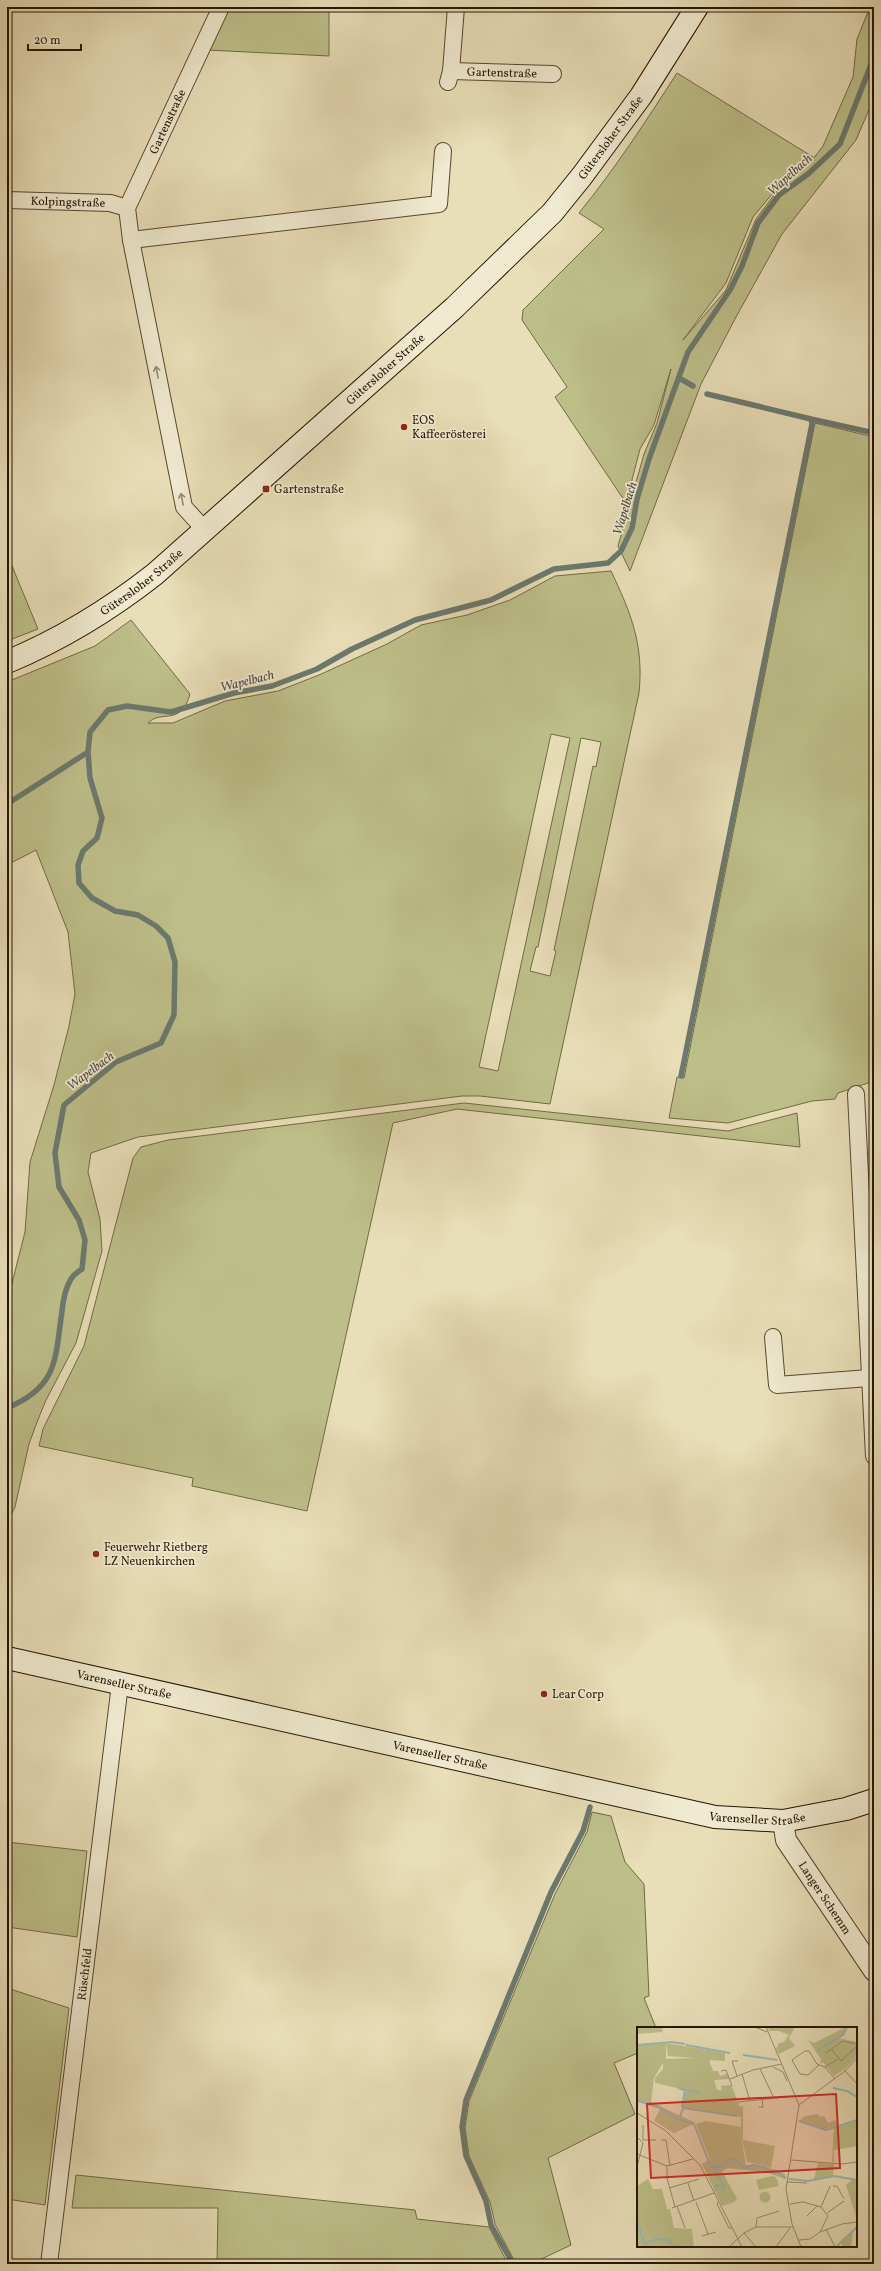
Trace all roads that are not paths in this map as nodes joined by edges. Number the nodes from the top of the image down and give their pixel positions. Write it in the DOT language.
graph roads {
  1 [pos="221,7"];
  2 [pos="456,7"];
  3 [pos="697,7"];
  4 [pos="553,74"];
  5 [pos="443,151"];
  6 [pos="7,200"];
  7 [pos="127,208"];
  8 [pos="131,240"];
  9 [pos="205,530"];
  10 [pos="7,662"];
  11 [pos="856,1094"];
  12 [pos="868,1233"];
  13 [pos="773,1337"];
  14 [pos="869,1378"];
  15 [pos="874,1456"];
  16 [pos="7,1658"];
  17 [pos="120,1684"];
  18 [pos="874,1800"];
  19 [pos="783,1822"];
  20 [pos="874,1971"];
  21 [pos="49,2264"];
  1 -- 7 [label="street, Gartenstraße"];
  2 -- 4 [label="street, Gartenstraße"];
  3 -- 9 [label="main road, Gütersloher Straße"];
  5 -- 8 [label="street"];
  6 -- 7 [label="street, Kolpingstraße"];
  7 -- 8 [label="street"];
  9 -- 8 [label="street, one-way"];
  9 -- 10 [label="main road, Gütersloher Straße"];
  11 -- 12 [label="street"];
  12 -- 14 [label="street"];
  13 -- 14 [label="street"];
  14 -- 15 [label="street"];
  16 -- 17 [label="main road, Varenseller Straße"];
  17 -- 19 [label="main road, Varenseller Straße"];
  17 -- 21 [label="street, Rüschfeld"];
  18 -- 19 [label="main road, Varenseller Straße"];
  19 -- 20 [label="street, Langer Schemm"];
}
